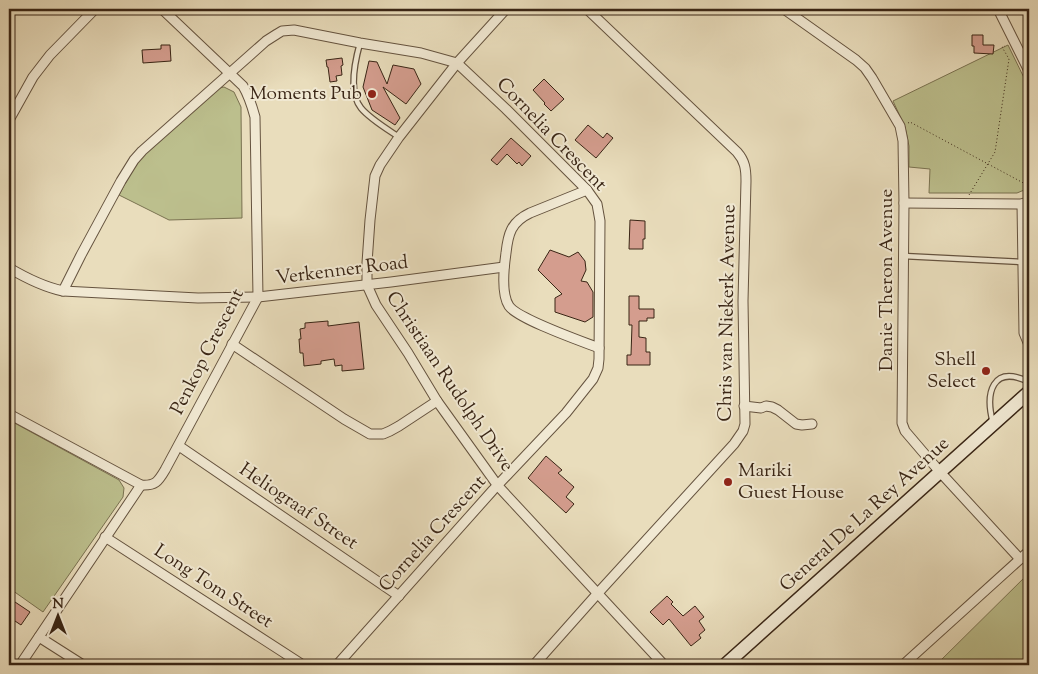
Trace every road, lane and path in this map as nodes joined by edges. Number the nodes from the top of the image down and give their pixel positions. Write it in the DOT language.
graph roads {
  1 [pos="94,9"];
  2 [pos="162,9"];
  3 [pos="506,9"];
  4 [pos="587,9"];
  5 [pos="784,9"];
  6 [pos="998,9"];
  7 [pos="1015,42"];
  8 [pos="360,43"];
  9 [pos="457,63"];
  10 [pos="1029,71"];
  11 [pos="229,74"];
  12 [pos="9,120"];
  13 [pos="900,126"];
  14 [pos="399,137"];
  15 [pos="988,164"];
  16 [pos="1029,186"];
  17 [pos="587,190"];
  18 [pos="1026,202"];
  19 [pos="904,203"];
  20 [pos="964,204"];
  21 [pos="903,256"];
  22 [pos="1023,262"];
  23 [pos="504,267"];
  24 [pos="9,268"];
  25 [pos="367,285"];
  26 [pos="63,291"];
  27 [pos="258,297"];
  28 [pos="232,344"];
  29 [pos="1029,345"];
  30 [pos="599,348"];
  31 [pos="1029,382"];
  32 [pos="1029,392"];
  33 [pos="437,400"];
  34 [pos="744,406"];
  35 [pos="9,414"];
  36 [pos="812,424"];
  37 [pos="993,424"];
  38 [pos="178,446"];
  39 [pos="940,472"];
  40 [pos="141,485"];
  41 [pos="498,486"];
  42 [pos="105,537"];
  43 [pos="1029,551"];
  44 [pos="1020,559"];
  45 [pos="598,593"];
  46 [pos="400,596"];
  47 [pos="39,637"];
  48 [pos="20,665"];
  49 [pos="83,665"];
  50 [pos="303,665"];
  51 [pos="337,665"];
  52 [pos="534,665"];
  53 [pos="664,665"];
  54 [pos="725,665"];
  55 [pos="903,665"];
  1 -- 12 [label="street"];
  2 -- 11 [label="street, Penkop Crescent"];
  3 -- 9 [label="street, Christiaan Rudolph Drive"];
  4 -- 34 [label="street, Chris van Niekerk Avenue"];
  5 -- 13 [label="street, Danie Theron Avenue"];
  6 -- 7 [label="street"];
  7 -- 10 [label="street"];
  7 -- 15 [label="path"];
  8 -- 9 [label="street, Cornelia Crescent"];
  8 -- 11 [label="street, Cornelia Crescent"];
  8 -- 14 [label="lane"];
  9 -- 14 [label="street, Christiaan Rudolph Drive"];
  9 -- 17 [label="street, Cornelia Crescent"];
  11 -- 26 [label="street, Cornelia Crescent"];
  11 -- 27 [label="street, Penkop Crescent"];
  13 -- 15 [label="path"];
  13 -- 19 [label="street, Danie Theron Avenue"];
  14 -- 25 [label="street, Christiaan Rudolph Drive"];
  15 -- 16 [label="path"];
  15 -- 20 [label="path"];
  17 -- 23 [label="street"];
  17 -- 30 [label="street, Cornelia Crescent"];
  18 -- 20 [label="street"];
  18 -- 22 [label="street"];
  19 -- 20 [label="street"];
  19 -- 21 [label="street, Danie Theron Avenue"];
  21 -- 22 [label="lane"];
  21 -- 39 [label="street, Danie Theron Avenue"];
  22 -- 29 [label="street"];
  23 -- 25 [label="street, Verkenner Road"];
  23 -- 30 [label="street"];
  24 -- 26 [label="street, Verkenner Road"];
  25 -- 27 [label="street, Verkenner Road"];
  25 -- 33 [label="street, Christiaan Rudolph Drive"];
  26 -- 27 [label="street, Verkenner Road"];
  27 -- 28 [label="street, Penkop Crescent"];
  28 -- 33 [label="street"];
  28 -- 38 [label="street, Penkop Crescent"];
  30 -- 41 [label="street, Cornelia Crescent"];
  31 -- 37 [label="lane"];
  32 -- 37 [label="street, General De La Rey Avenue"];
  33 -- 41 [label="street, Christiaan Rudolph Drive"];
  34 -- 36 [label="street"];
  34 -- 45 [label="street, Chris van Niekerk Avenue"];
  35 -- 40 [label="street"];
  37 -- 39 [label="street, General De La Rey Avenue"];
  38 -- 40 [label="street, Penkop Crescent"];
  38 -- 46 [label="street, Heliograaf Street"];
  39 -- 44 [label="street, Danie Theron Avenue"];
  39 -- 54 [label="street, General De La Rey Avenue"];
  40 -- 42 [label="street"];
  41 -- 45 [label="street, Christiaan Rudolph Drive"];
  41 -- 46 [label="street, Cornelia Crescent"];
  42 -- 47 [label="street"];
  42 -- 50 [label="street, Long Tom Street"];
  43 -- 44 [label="street"];
  44 -- 55 [label="street"];
  45 -- 52 [label="street, Chris van Niekerk Avenue"];
  45 -- 53 [label="street, Christiaan Rudolph Drive"];
  46 -- 51 [label="street, Cornelia Crescent"];
  47 -- 48 [label="street"];
  47 -- 49 [label="street"];
}
